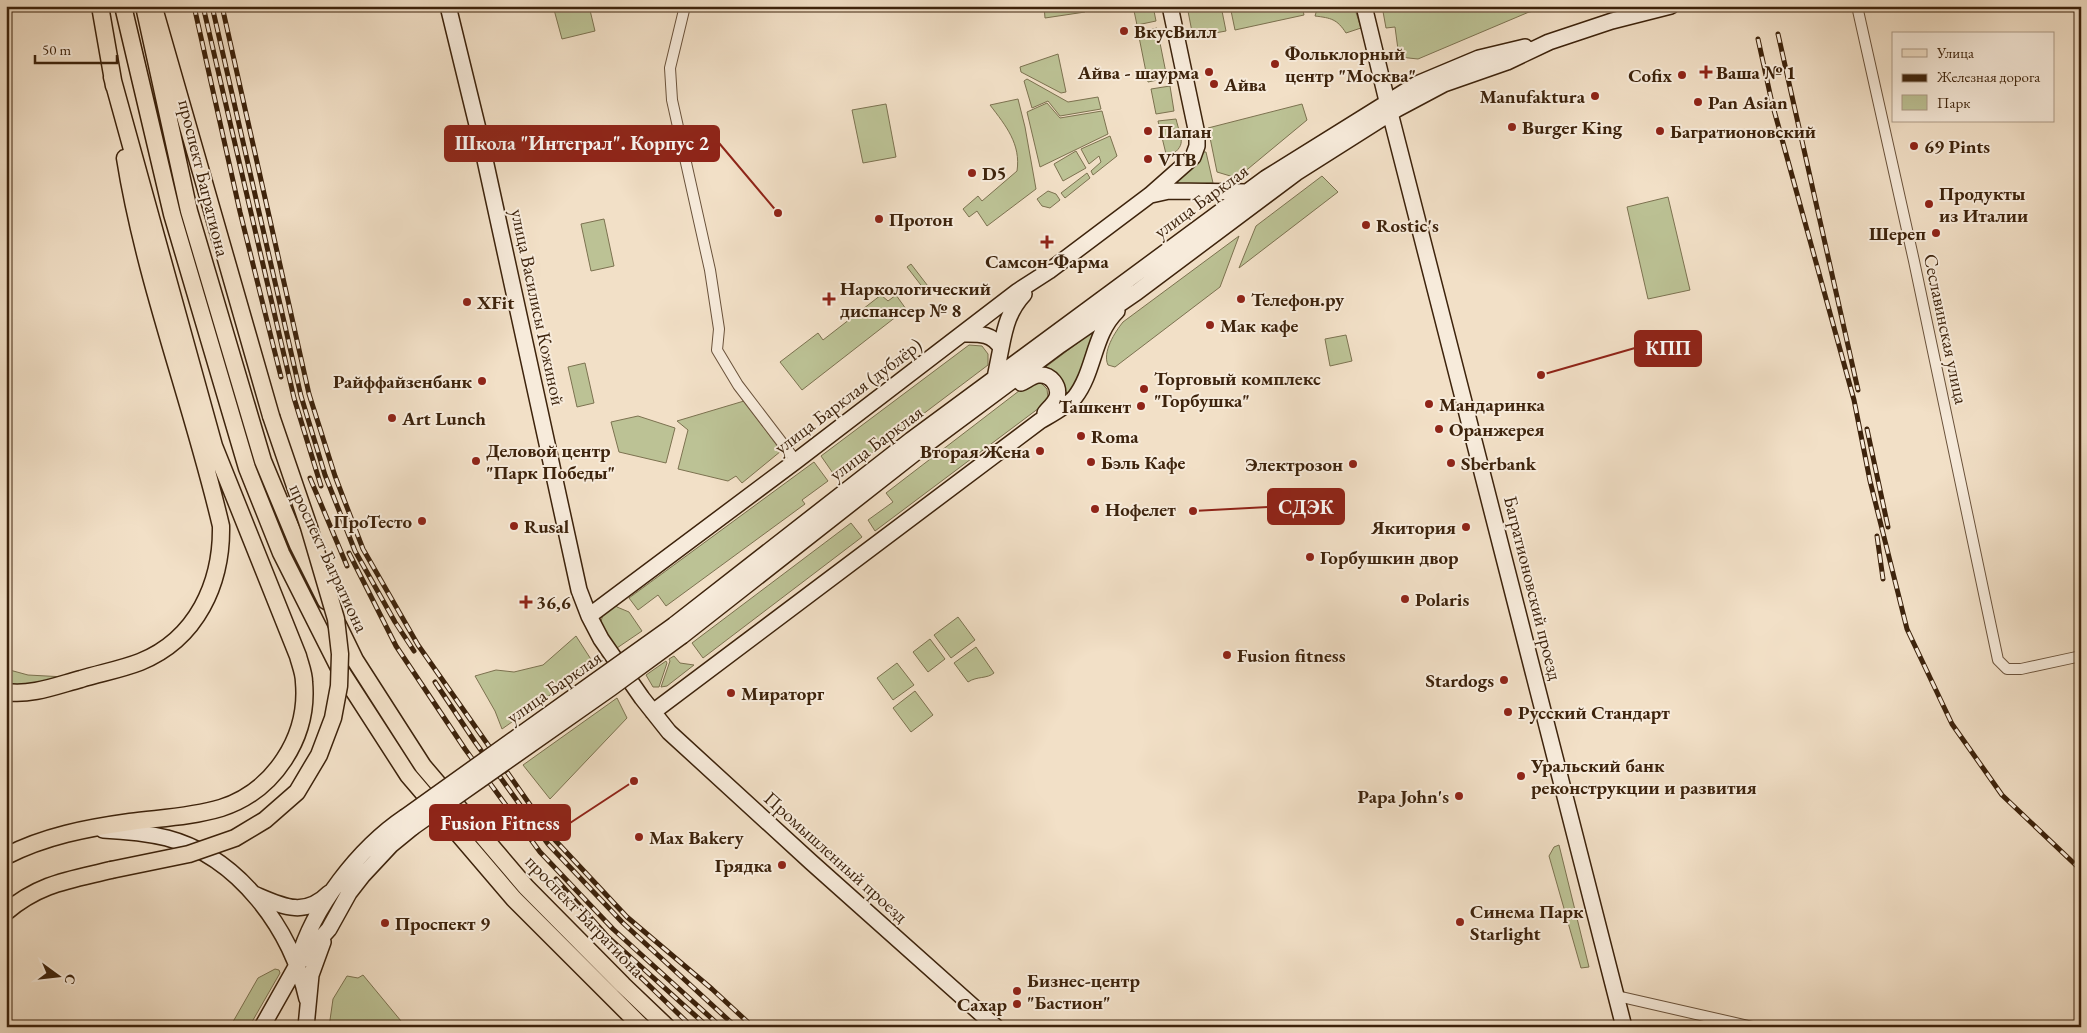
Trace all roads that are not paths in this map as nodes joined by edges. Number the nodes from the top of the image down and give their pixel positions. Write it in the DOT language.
graph roads {
  1 [pos="100,6"];
  2 [pos="123,6"];
  3 [pos="144,6"];
  4 [pos="154,6"];
  5 [pos="448,6"];
  6 [pos="685,6"];
  7 [pos="1170,6"];
  8 [pos="1364,6"];
  9 [pos="1671,6"];
  10 [pos="1857,6"];
  11 [pos="112,77"];
  12 [pos="1388,107"];
  13 [pos="1247,192"];
  14 [pos="1150,195"];
  15 [pos="1049,271"];
  16 [pos="1137,292"];
  17 [pos="964,334"];
  18 [pos="1001,348"];
  19 [pos="995,378"];
  20 [pos="990,398"];
  21 [pos="1040,421"];
  22 [pos="796,461"];
  23 [pos="589,616"];
  24 [pos="678,630"];
  25 [pos="2081,656"];
  26 [pos="6,692"];
  27 [pos="653,712"];
  28 [pos="409,822"];
  29 [pos="86,830"];
  30 [pos="6,856"];
  31 [pos="342,879"];
  32 [pos="252,893"];
  33 [pos="6,912"];
  34 [pos="329,929"];
  35 [pos="297,965"];
  36 [pos="1617,996"];
  37 [pos="307,999"];
  38 [pos="262,1027"];
  39 [pos="306,1027"];
  40 [pos="642,1027"];
  41 [pos="667,1027"];
  42 [pos="996,1027"];
  43 [pos="1624,1027"];
  44 [pos="1753,1027"];
  1 -- 11 [label="main road"];
  2 -- 40 [label="main road, проспект Багратиона"];
  3 -- 41 [label="main road, проспект Багратиона"];
  4 -- 33 [label="main road, bridge"];
  5 -- 23 [label="street, улица Василисы Кожиной"];
  6 -- 22 [label="street"];
  7 -- 14 [label="street, улица Барклая (дублёр)"];
  8 -- 12 [label="street, Багратионовский проезд"];
  9 -- 12 [label="street, улица Барклая"];
  10 -- 25 [label="street, Сеславинская улица"];
  11 -- 26 [label="main road"];
  11 -- 29 [label="main road"];
  12 -- 13 [label="street, улица Барклая"];
  12 -- 16 [label="street, улица Барклая"];
  12 -- 36 [label="street, Багратионовский проезд"];
  13 -- 14 [label="street"];
  13 -- 19 [label="street, улица Барклая"];
  14 -- 15 [label="street, улица Барклая (дублёр)"];
  15 -- 17 [label="street, улица Барклая (дублёр)"];
  15 -- 18 [label="street"];
  16 -- 20 [label="street, улица Барклая"];
  16 -- 21 [label="street"];
  17 -- 18 [label="street"];
  17 -- 22 [label="street, улица Барклая (дублёр)"];
  18 -- 19 [label="street"];
  19 -- 24 [label="street, улица Барклая"];
  20 -- 21 [label="street"];
  20 -- 24 [label="street, улица Барклая"];
  21 -- 27 [label="street"];
  22 -- 23 [label="street, улица Барклая (дублёр)"];
  23 -- 27 [label="street, улица Василисы Кожиной"];
  24 -- 28 [label="street, улица Барклая, bridge"];
  27 -- 42 [label="street, Промышленный проезд"];
  28 -- 31 [label="street, улица Барклая"];
  28 -- 34 [label="street, улица Барклая"];
  29 -- 30 [label="main road"];
  29 -- 32 [label="street"];
  31 -- 32 [label="street"];
  31 -- 35 [label="street, улица Барклая"];
  32 -- 35 [label="street"];
  34 -- 35 [label="street, улица Барклая"];
  34 -- 37 [label="street"];
  35 -- 37 [label="street"];
  35 -- 38 [label="street, улица Барклая"];
  36 -- 43 [label="street, Багратионовский проезд"];
  36 -- 44 [label="street"];
  37 -- 39 [label="street"];
}
